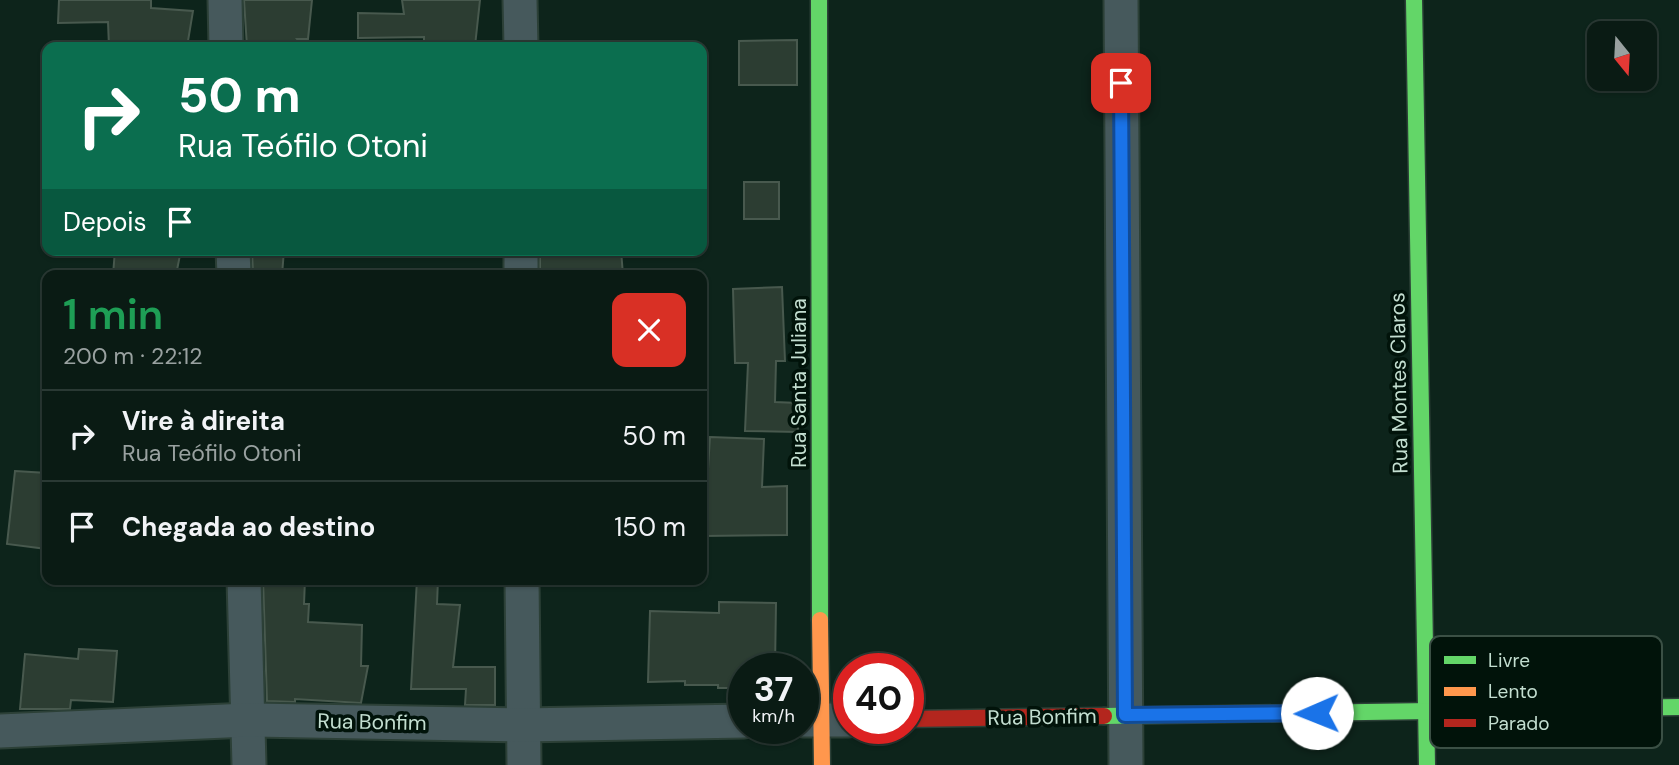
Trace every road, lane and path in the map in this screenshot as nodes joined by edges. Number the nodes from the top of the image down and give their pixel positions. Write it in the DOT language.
graph roads {
  1 [pos="225,0"];
  2 [pos="520,0"];
  3 [pos="819,0"];
  4 [pos="1121,0"];
  5 [pos="1414,0"];
  6 [pos="226,42"];
  7 [pos="521,42"];
  8 [pos="244,585"];
  9 [pos="522,585"];
  10 [pos="1426,712"];
  11 [pos="1430,712"];
  12 [pos="1125,715"];
  13 [pos="924,719"];
  14 [pos="248,720"];
  15 [pos="824,720"];
  16 [pos="728,721"];
  17 [pos="523,725"];
  18 [pos="0,731"];
  19 [pos="249,765"];
  20 [pos="524,765"];
  21 [pos="822,765"];
  22 [pos="1126,765"];
  23 [pos="1427,765"];
  1 -- 6 [label="street"];
  2 -- 7 [label="street"];
  3 -- 15 [label="street, Rua Santa Juliana"];
  4 -- 12 [label="street"];
  5 -- 10 [label="street, Rua Montes Claros"];
  8 -- 14 [label="street"];
  9 -- 17 [label="street"];
  10 -- 11 [label="street, Rua Bonfim"];
  10 -- 12 [label="street, Rua Bonfim"];
  10 -- 23 [label="street, Rua Montes Claros"];
  12 -- 13 [label="street, Rua Bonfim"];
  12 -- 22 [label="street"];
  14 -- 17 [label="street, Rua Bonfim"];
  14 -- 18 [label="street, Rua Bonfim"];
  14 -- 19 [label="street"];
  15 -- 21 [label="street, Rua Santa Juliana"];
  16 -- 17 [label="street, Rua Bonfim"];
  17 -- 20 [label="street"];
}
